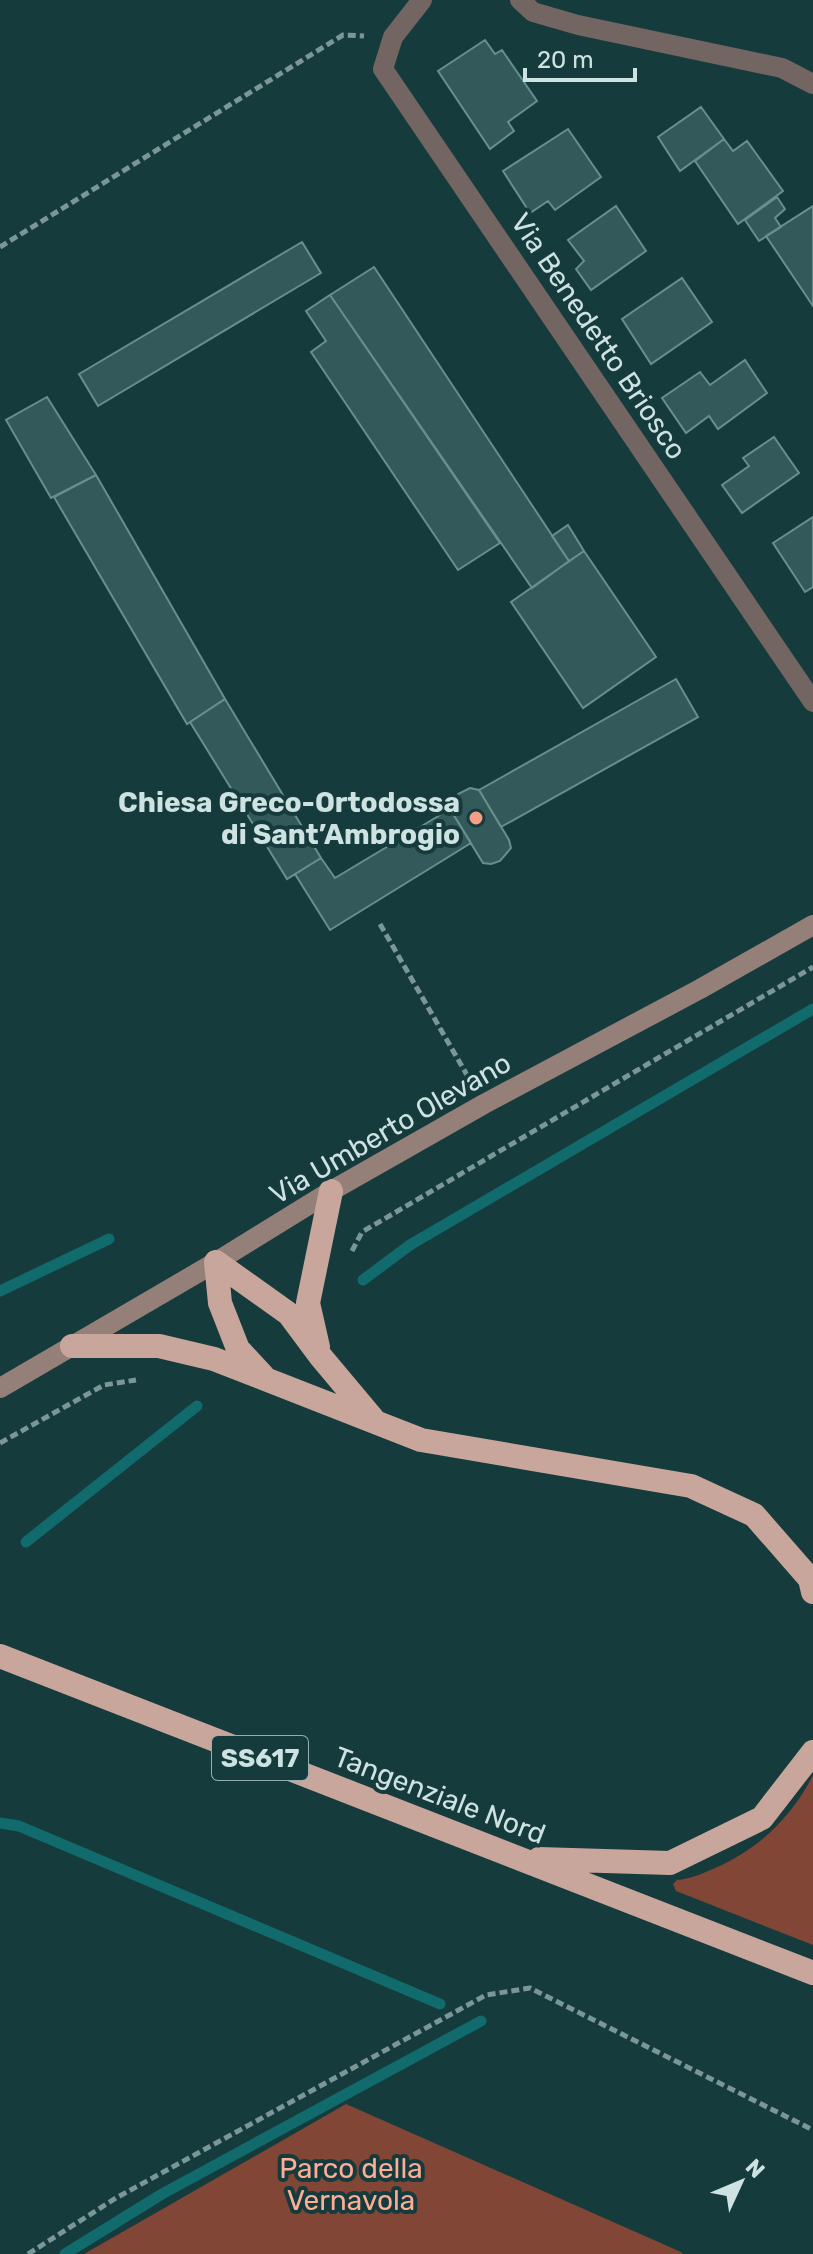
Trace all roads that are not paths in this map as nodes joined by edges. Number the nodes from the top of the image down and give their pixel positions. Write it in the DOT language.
graph roads {
  1 [pos="422,0"];
  2 [pos="520,0"];
  3 [pos="813,84"];
  4 [pos="813,702"];
  5 [pos="813,925"];
  6 [pos="331,1191"];
  7 [pos="216,1262"];
  8 [pos="72,1346"];
  9 [pos="321,1357"];
  10 [pos="267,1380"];
  11 [pos="0,1388"];
  12 [pos="375,1421"];
  13 [pos="813,1592"];
  14 [pos="0,1656"];
  15 [pos="813,1752"];
  16 [pos="520,1859"];
  17 [pos="813,1973"];
  1 -- 4 [label="street, Via Benedetto Briosco"];
  2 -- 3 [label="street"];
  5 -- 6 [label="street, Via Umberto Olevano"];
  6 -- 7 [label="street, Via Umberto Olevano"];
  6 -- 9 [label="highway"];
  7 -- 8 [label="street, Via Umberto Olevano"];
  7 -- 9 [label="highway"];
  7 -- 10 [label="highway"];
  8 -- 10 [label="highway"];
  8 -- 11 [label="street, Via Umberto Olevano"];
  9 -- 12 [label="highway"];
  10 -- 12 [label="highway"];
  12 -- 13 [label="highway"];
  14 -- 16 [label="highway, Tangenziale Nord / SS617"];
  15 -- 16 [label="highway"];
  16 -- 17 [label="highway, Tangenziale Nord / SS617"];
}
